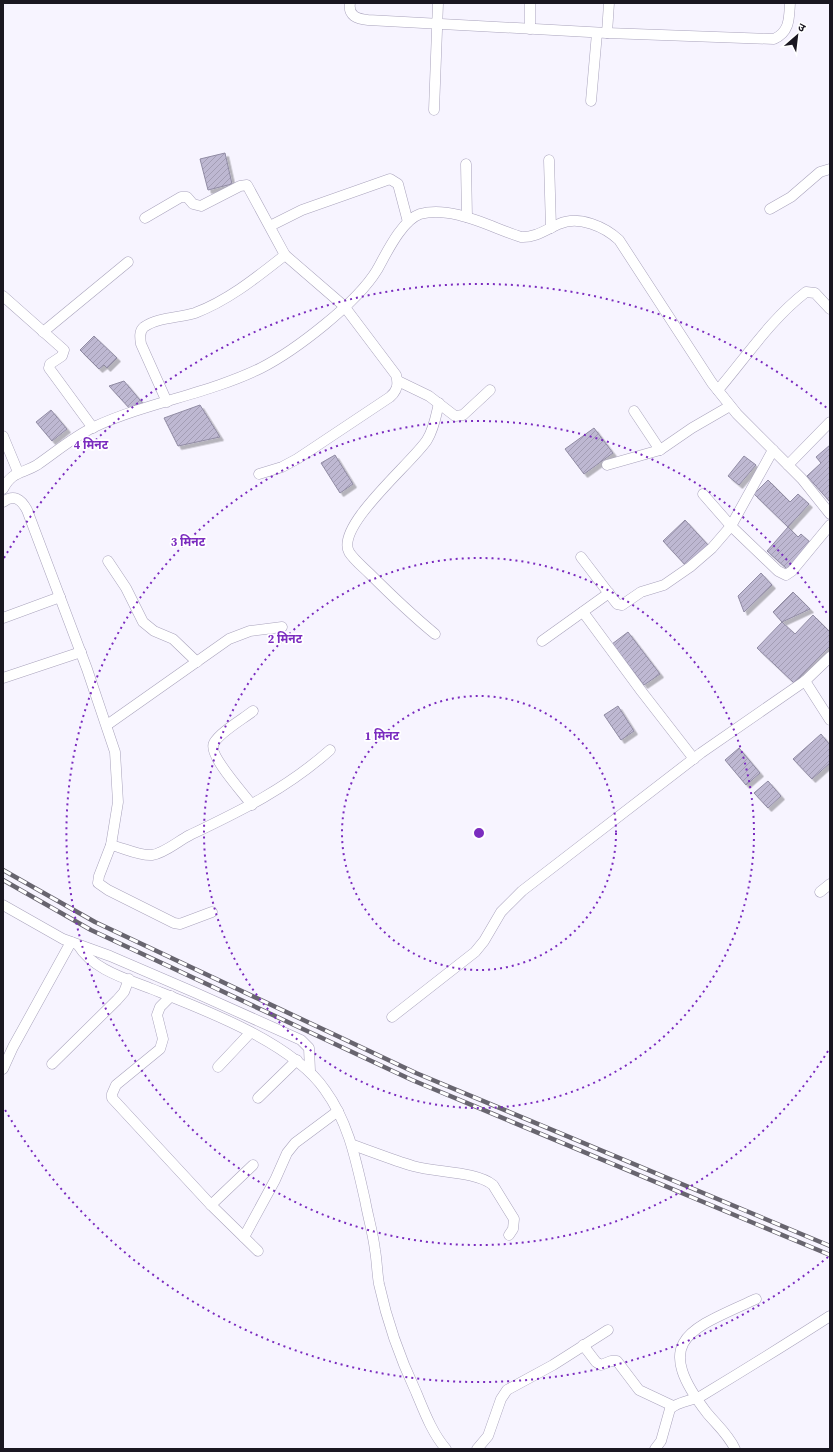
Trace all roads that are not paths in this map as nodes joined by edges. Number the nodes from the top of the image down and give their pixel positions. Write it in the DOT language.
graph roads {
  1 [pos="350,3"];
  2 [pos="438,3"];
  3 [pos="530,3"];
  4 [pos="609,3"];
  5 [pos="790,3"];
  6 [pos="436,24"];
  7 [pos="530,29"];
  8 [pos="602,33"];
  9 [pos="591,101"];
  10 [pos="434,110"];
  11 [pos="549,160"];
  12 [pos="466,164"];
  13 [pos="830,169"];
  14 [pos="770,209"];
  15 [pos="467,217"];
  16 [pos="145,218"];
  17 [pos="408,222"];
  18 [pos="270,226"];
  19 [pos="550,228"];
  20 [pos="286,254"];
  21 [pos="128,262"];
  22 [pos="3,296"];
  23 [pos="344,306"];
  24 [pos="830,309"];
  25 [pos="43,332"];
  26 [pos="398,381"];
  27 [pos="490,390"];
  28 [pos="718,390"];
  29 [pos="167,402"];
  30 [pos="440,403"];
  31 [pos="730,406"];
  32 [pos="634,411"];
  33 [pos="830,422"];
  34 [pos="93,428"];
  35 [pos="3,436"];
  36 [pos="660,450"];
  37 [pos="773,450"];
  38 [pos="607,465"];
  39 [pos="788,465"];
  40 [pos="18,472"];
  41 [pos="259,474"];
  42 [pos="3,489"];
  43 [pos="703,494"];
  44 [pos="3,502"];
  45 [pos="830,514"];
  46 [pos="830,525"];
  47 [pos="731,526"];
  48 [pos="581,557"];
  49 [pos="108,561"];
  50 [pos="609,593"];
  51 [pos="60,597"];
  52 [pos="583,612"];
  53 [pos="3,618"];
  54 [pos="282,627"];
  55 [pos="434,634"];
  56 [pos="542,641"];
  57 [pos="80,652"];
  58 [pos="830,657"];
  59 [pos="198,662"];
  60 [pos="3,678"];
  61 [pos="805,681"];
  62 [pos="253,711"];
  63 [pos="830,720"];
  64 [pos="107,726"];
  65 [pos="330,750"];
  66 [pos="694,759"];
  67 [pos="252,805"];
  68 [pos="111,845"];
  69 [pos="830,884"];
  70 [pos="820,892"];
  71 [pos="3,906"];
  72 [pos="212,912"];
  73 [pos="74,944"];
  74 [pos="128,979"];
  75 [pos="170,996"];
  76 [pos="392,1016"];
  77 [pos="250,1033"];
  78 [pos="298,1060"];
  79 [pos="52,1064"];
  80 [pos="218,1067"];
  81 [pos="3,1069"];
  82 [pos="310,1072"];
  83 [pos="258,1098"];
  84 [pos="338,1111"];
  85 [pos="352,1145"];
  86 [pos="253,1165"];
  87 [pos="211,1205"];
  88 [pos="509,1235"];
  89 [pos="244,1237"];
  90 [pos="258,1251"];
  91 [pos="756,1299"];
  92 [pos="830,1316"];
  93 [pos="608,1330"];
  94 [pos="583,1345"];
  95 [pos="697,1398"];
  96 [pos="673,1406"];
  97 [pos="446,1449"];
  98 [pos="477,1449"];
  99 [pos="655,1449"];
  100 [pos="735,1449"];
  1 -- 6 [label="street"];
  2 -- 6 [label="street"];
  3 -- 7 [label="street"];
  4 -- 8 [label="street"];
  5 -- 8 [label="street"];
  6 -- 7 [label="street"];
  6 -- 10 [label="street"];
  7 -- 8 [label="street"];
  8 -- 9 [label="street"];
  11 -- 19 [label="street"];
  12 -- 15 [label="street"];
  13 -- 14 [label="street"];
  15 -- 17 [label="street"];
  15 -- 19 [label="street"];
  16 -- 18 [label="street"];
  17 -- 18 [label="street"];
  17 -- 23 [label="street"];
  18 -- 20 [label="street"];
  19 -- 28 [label="street"];
  20 -- 23 [label="street"];
  20 -- 29 [label="street"];
  21 -- 25 [label="street"];
  22 -- 25 [label="street"];
  23 -- 26 [label="street"];
  23 -- 29 [label="street"];
  24 -- 28 [label="street"];
  25 -- 34 [label="street"];
  26 -- 30 [label="street"];
  26 -- 41 [label="street"];
  27 -- 30 [label="street"];
  28 -- 31 [label="street"];
  29 -- 34 [label="street"];
  30 -- 55 [label="street"];
  31 -- 36 [label="street"];
  31 -- 37 [label="street"];
  32 -- 36 [label="street"];
  33 -- 39 [label="street"];
  34 -- 40 [label="street"];
  35 -- 40 [label="street"];
  36 -- 38 [label="street"];
  37 -- 39 [label="street"];
  37 -- 47 [label="street"];
  39 -- 45 [label="street"];
  40 -- 42 [label="street"];
  43 -- 47 [label="street"];
  44 -- 51 [label="street"];
  46 -- 47 [label="street"];
  47 -- 50 [label="street"];
  48 -- 50 [label="street"];
  49 -- 59 [label="street"];
  50 -- 52 [label="street"];
  51 -- 53 [label="street"];
  51 -- 57 [label="street"];
  52 -- 56 [label="street"];
  52 -- 66 [label="street"];
  54 -- 59 [label="street"];
  57 -- 60 [label="street"];
  57 -- 64 [label="street"];
  58 -- 61 [label="street"];
  59 -- 64 [label="street"];
  61 -- 63 [label="street"];
  61 -- 66 [label="street"];
  62 -- 67 [label="street"];
  64 -- 68 [label="street"];
  65 -- 67 [label="street"];
  66 -- 76 [label="street"];
  67 -- 68 [label="street"];
  68 -- 72 [label="street"];
  69 -- 70 [label="street"];
  71 -- 73 [label="street"];
  73 -- 74 [label="street"];
  73 -- 81 [label="street"];
  73 -- 82 [label="street"];
  74 -- 75 [label="street"];
  74 -- 79 [label="street"];
  75 -- 77 [label="street"];
  75 -- 87 [label="street"];
  77 -- 78 [label="street"];
  77 -- 80 [label="street"];
  78 -- 82 [label="street"];
  78 -- 83 [label="street"];
  82 -- 84 [label="street"];
  84 -- 85 [label="street"];
  84 -- 89 [label="street"];
  85 -- 88 [label="street"];
  85 -- 97 [label="street"];
  86 -- 87 [label="street"];
  87 -- 89 [label="street"];
  89 -- 90 [label="street"];
  91 -- 95 [label="street"];
  92 -- 95 [label="street"];
  93 -- 94 [label="street"];
  94 -- 96 [label="street"];
  94 -- 98 [label="street"];
  95 -- 96 [label="street"];
  95 -- 100 [label="street"];
  96 -- 99 [label="street"];
}
